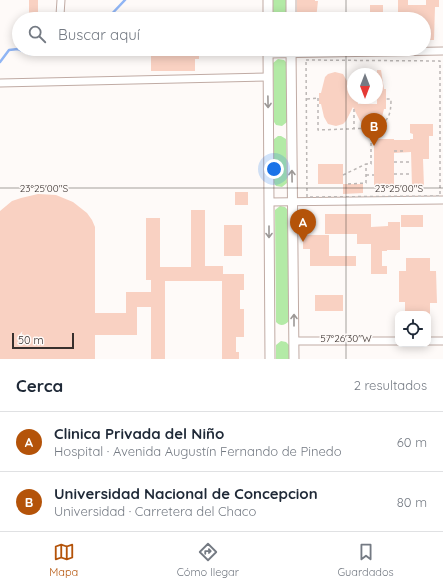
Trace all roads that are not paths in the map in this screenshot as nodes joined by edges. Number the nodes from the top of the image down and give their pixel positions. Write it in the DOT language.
graph roads {
  1 [pos="61,0"];
  2 [pos="268,0"];
  3 [pos="291,0"];
  4 [pos="60,12"];
  5 [pos="268,12"];
  6 [pos="291,12"];
  7 [pos="431,51"];
  8 [pos="443,51"];
  9 [pos="268,56"];
  10 [pos="291,56"];
  11 [pos="268,78"];
  12 [pos="0,83"];
  13 [pos="443,200"];
  14 [pos="269,202"];
  15 [pos="293,202"];
  16 [pos="294,341"];
  17 [pos="395,341"];
  18 [pos="431,341"];
  19 [pos="443,341"];
  20 [pos="270,359"];
  21 [pos="294,359"];
  1 -- 4 [label="street"];
  2 -- 5 [label="street"];
  3 -- 6 [label="street"];
  7 -- 8 [label="street"];
  9 -- 11 [label="street"];
  15 -- 10 [label="street, one-way"];
  11 -- 12 [label="street"];
  11 -- 14 [label="street, one-way"];
  13 -- 15 [label="street"];
  14 -- 15 [label="street"];
  14 -- 20 [label="street, one-way"];
  16 -- 15 [label="street, one-way"];
  16 -- 17 [label="street"];
  16 -- 21 [label="street"];
  18 -- 19 [label="street"];
}
